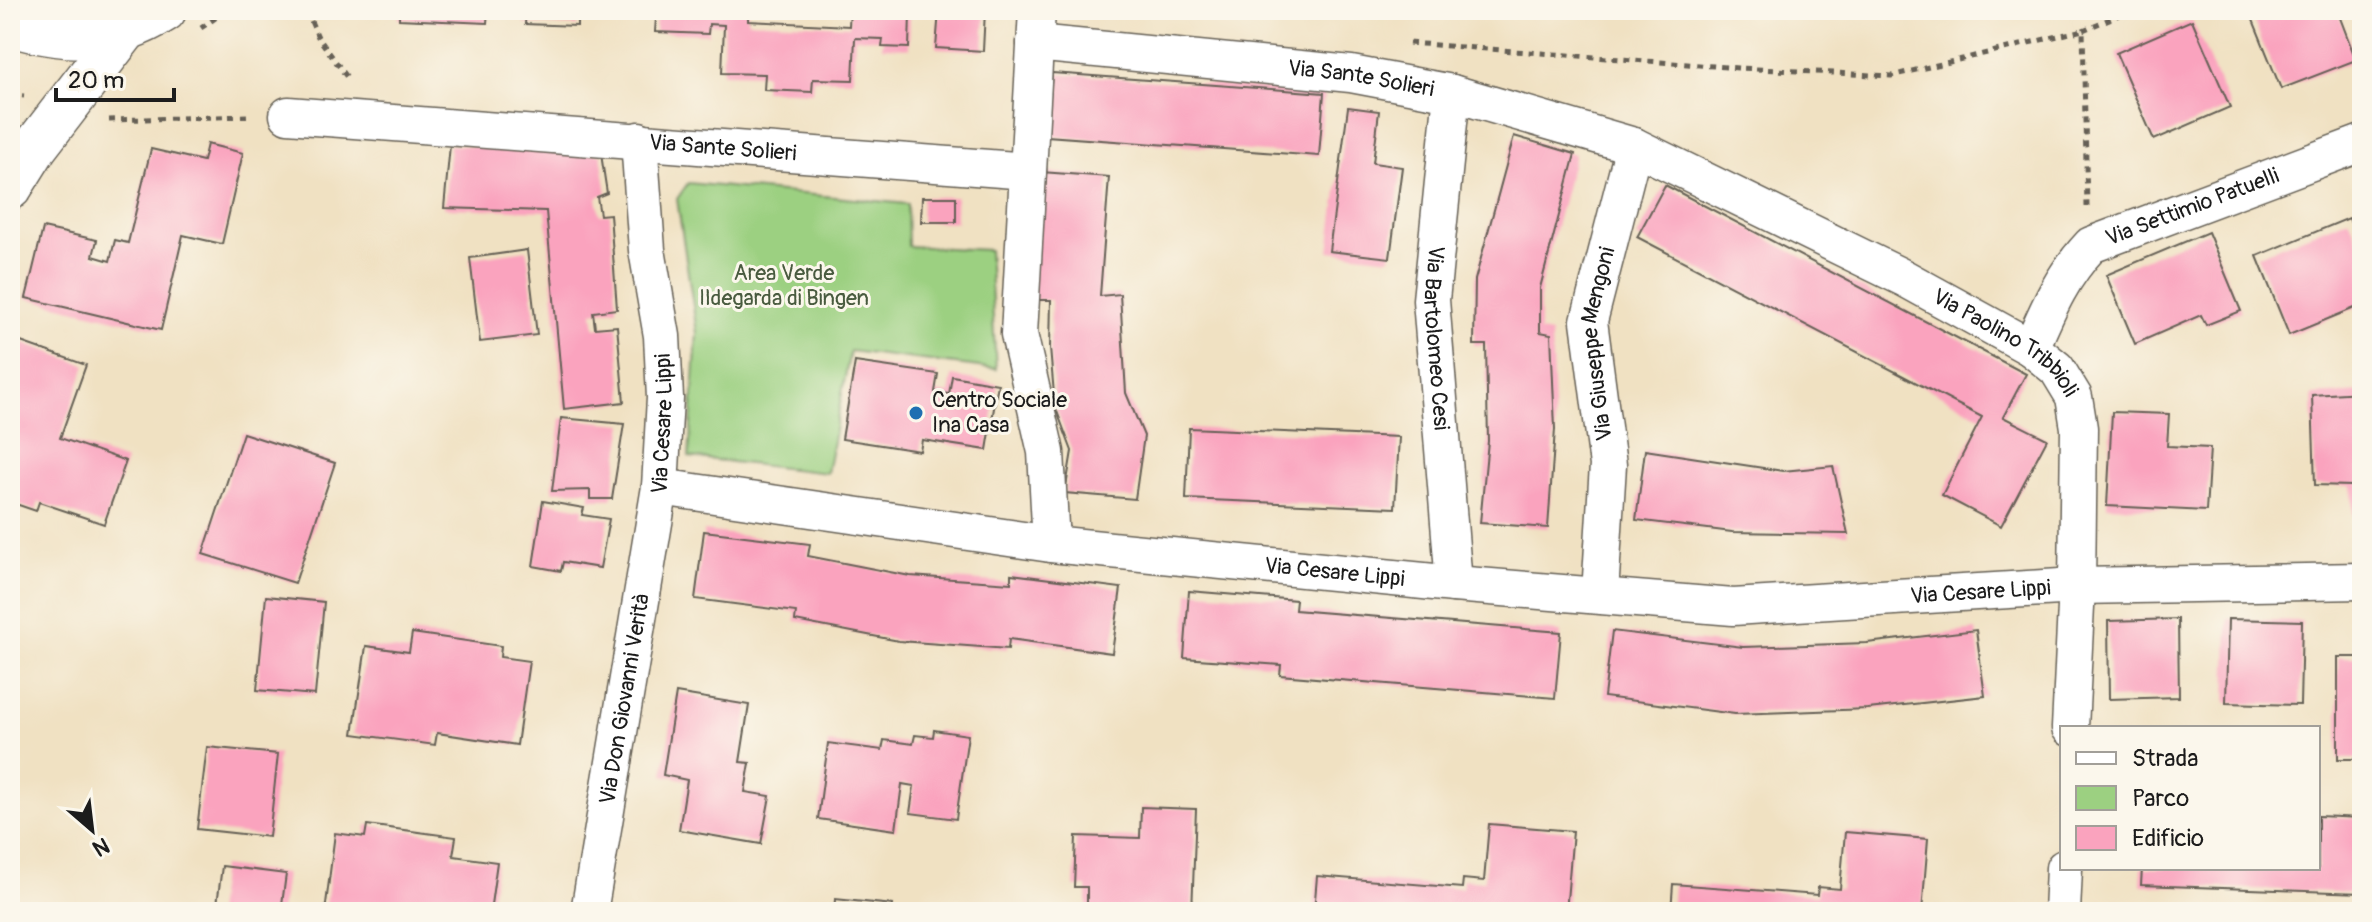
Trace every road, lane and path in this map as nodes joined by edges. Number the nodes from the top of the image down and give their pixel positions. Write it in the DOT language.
graph roads {
  1 [pos="306,10"];
  2 [pos="2131,10"];
  3 [pos="145,19"];
  4 [pos="10,24"];
  5 [pos="1036,27"];
  6 [pos="2083,30"];
  7 [pos="1408,43"];
  8 [pos="1452,93"];
  9 [pos="288,115"];
  10 [pos="101,120"];
  11 [pos="389,121"];
  12 [pos="639,140"];
  13 [pos="2362,143"];
  14 [pos="1634,146"];
  15 [pos="1028,171"];
  16 [pos="10,187"];
  17 [pos="2087,209"];
  18 [pos="2031,348"];
  19 [pos="660,487"];
  20 [pos="1051,544"];
  21 [pos="2362,581"];
  22 [pos="1454,584"];
  23 [pos="2077,586"];
  24 [pos="1600,594"];
  25 [pos="2070,726"];
  26 [pos="2064,870"];
  27 [pos="589,912"];
  28 [pos="2062,912"];
  1 -- 11 [label="path"];
  2 -- 6 [label="path"];
  3 -- 4 [label="street"];
  3 -- 16 [label="street"];
  5 -- 8 [label="street, Via Sante Solieri"];
  5 -- 15 [label="street, Via Sante Solieri"];
  6 -- 7 [label="path"];
  6 -- 17 [label="path"];
  8 -- 14 [label="street, Via Sante Solieri"];
  8 -- 22 [label="street, Via Bartolomeo Cesi"];
  9 -- 10 [label="path"];
  9 -- 11 [label="street, Via Sante Solieri"];
  11 -- 12 [label="street, Via Sante Solieri"];
  12 -- 15 [label="street, Via Sante Solieri"];
  12 -- 19 [label="street, Via Cesare Lippi"];
  13 -- 18 [label="street, Via Settimio Patuelli"];
  14 -- 18 [label="street, Via Paolino Tribbioli"];
  14 -- 24 [label="street, Via Giuseppe Mengoni"];
  15 -- 20 [label="street"];
  18 -- 23 [label="street, Via Paolino Tribbioli"];
  19 -- 20 [label="street, Via Cesare Lippi"];
  19 -- 27 [label="street, Via Don Giovanni Verità"];
  20 -- 22 [label="street, Via Cesare Lippi"];
  21 -- 23 [label="street, Via Cesare Lippi"];
  22 -- 24 [label="street, Via Cesare Lippi"];
  23 -- 24 [label="street, Via Cesare Lippi"];
  23 -- 25 [label="street, Via Paolino Tribbioli"];
  26 -- 28 [label="street"];
}
